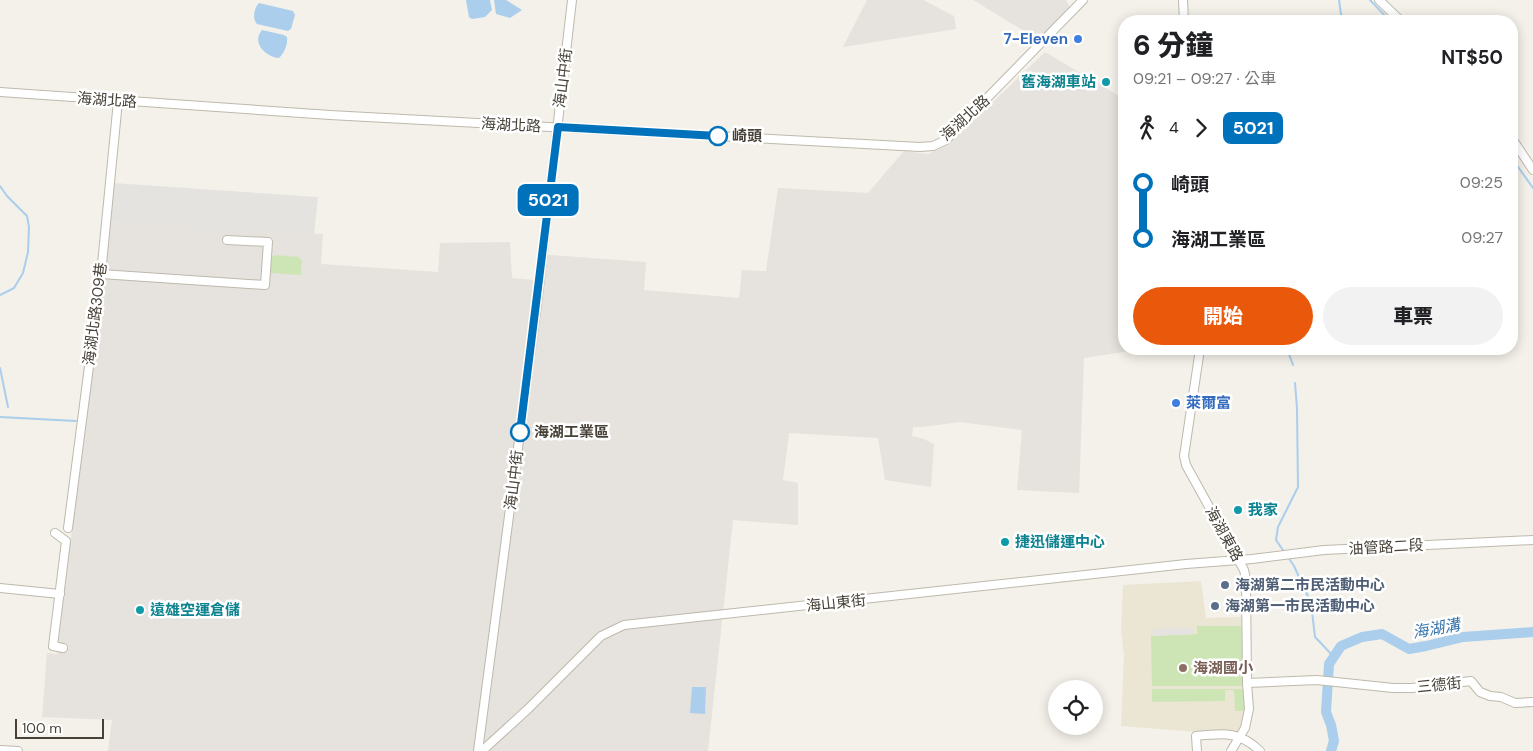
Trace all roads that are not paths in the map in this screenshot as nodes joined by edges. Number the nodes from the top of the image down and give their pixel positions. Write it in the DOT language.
graph roads {
  1 [pos="572,0"];
  2 [pos="1083,0"];
  3 [pos="1182,0"];
  4 [pos="1379,0"];
  5 [pos="1183,15"];
  6 [pos="1395,15"];
  7 [pos="0,92"];
  8 [pos="118,100"];
  9 [pos="558,127"];
  10 [pos="1518,148"];
  11 [pos="1533,170"];
  12 [pos="227,240"];
  13 [pos="101,274"];
  14 [pos="1199,355"];
  15 [pos="68,528"];
  16 [pos="55,533"];
  17 [pos="1533,540"];
  18 [pos="1238,559"];
  19 [pos="0,588"];
  20 [pos="60,594"];
  21 [pos="63,648"];
  22 [pos="1247,683"];
  23 [pos="1533,702"];
  24 [pos="1241,737"];
  25 [pos="0,750"];
  26 [pos="18,751"];
  27 [pos="478,751"];
  28 [pos="482,751"];
  29 [pos="1197,751"];
  30 [pos="1231,751"];
  31 [pos="1260,751"];
  1 -- 9 [label="street, 海山中街"];
  2 -- 9 [label="street, 海湖北路"];
  3 -- 5 [label="street"];
  4 -- 6 [label="street"];
  7 -- 8 [label="street, 海湖北路"];
  8 -- 9 [label="street, 海湖北路"];
  8 -- 13 [label="street, 海湖北路309巷"];
  9 -- 27 [label="street, 海山中街"];
  10 -- 11 [label="street"];
  12 -- 13 [label="street"];
  13 -- 15 [label="street, 海湖北路309巷"];
  14 -- 18 [label="street, 海湖東路"];
  16 -- 20 [label="street"];
  17 -- 18 [label="street, 油管路二段"];
  18 -- 22 [label="street, 海湖東路"];
  18 -- 28 [label="street, 海山東街"];
  19 -- 20 [label="street"];
  20 -- 21 [label="street"];
  22 -- 23 [label="street, 三德街"];
  22 -- 24 [label="street, 海湖東路"];
  24 -- 29 [label="street"];
  24 -- 30 [label="street, 海湖東路"];
  24 -- 31 [label="street"];
  25 -- 26 [label="street"];
}
